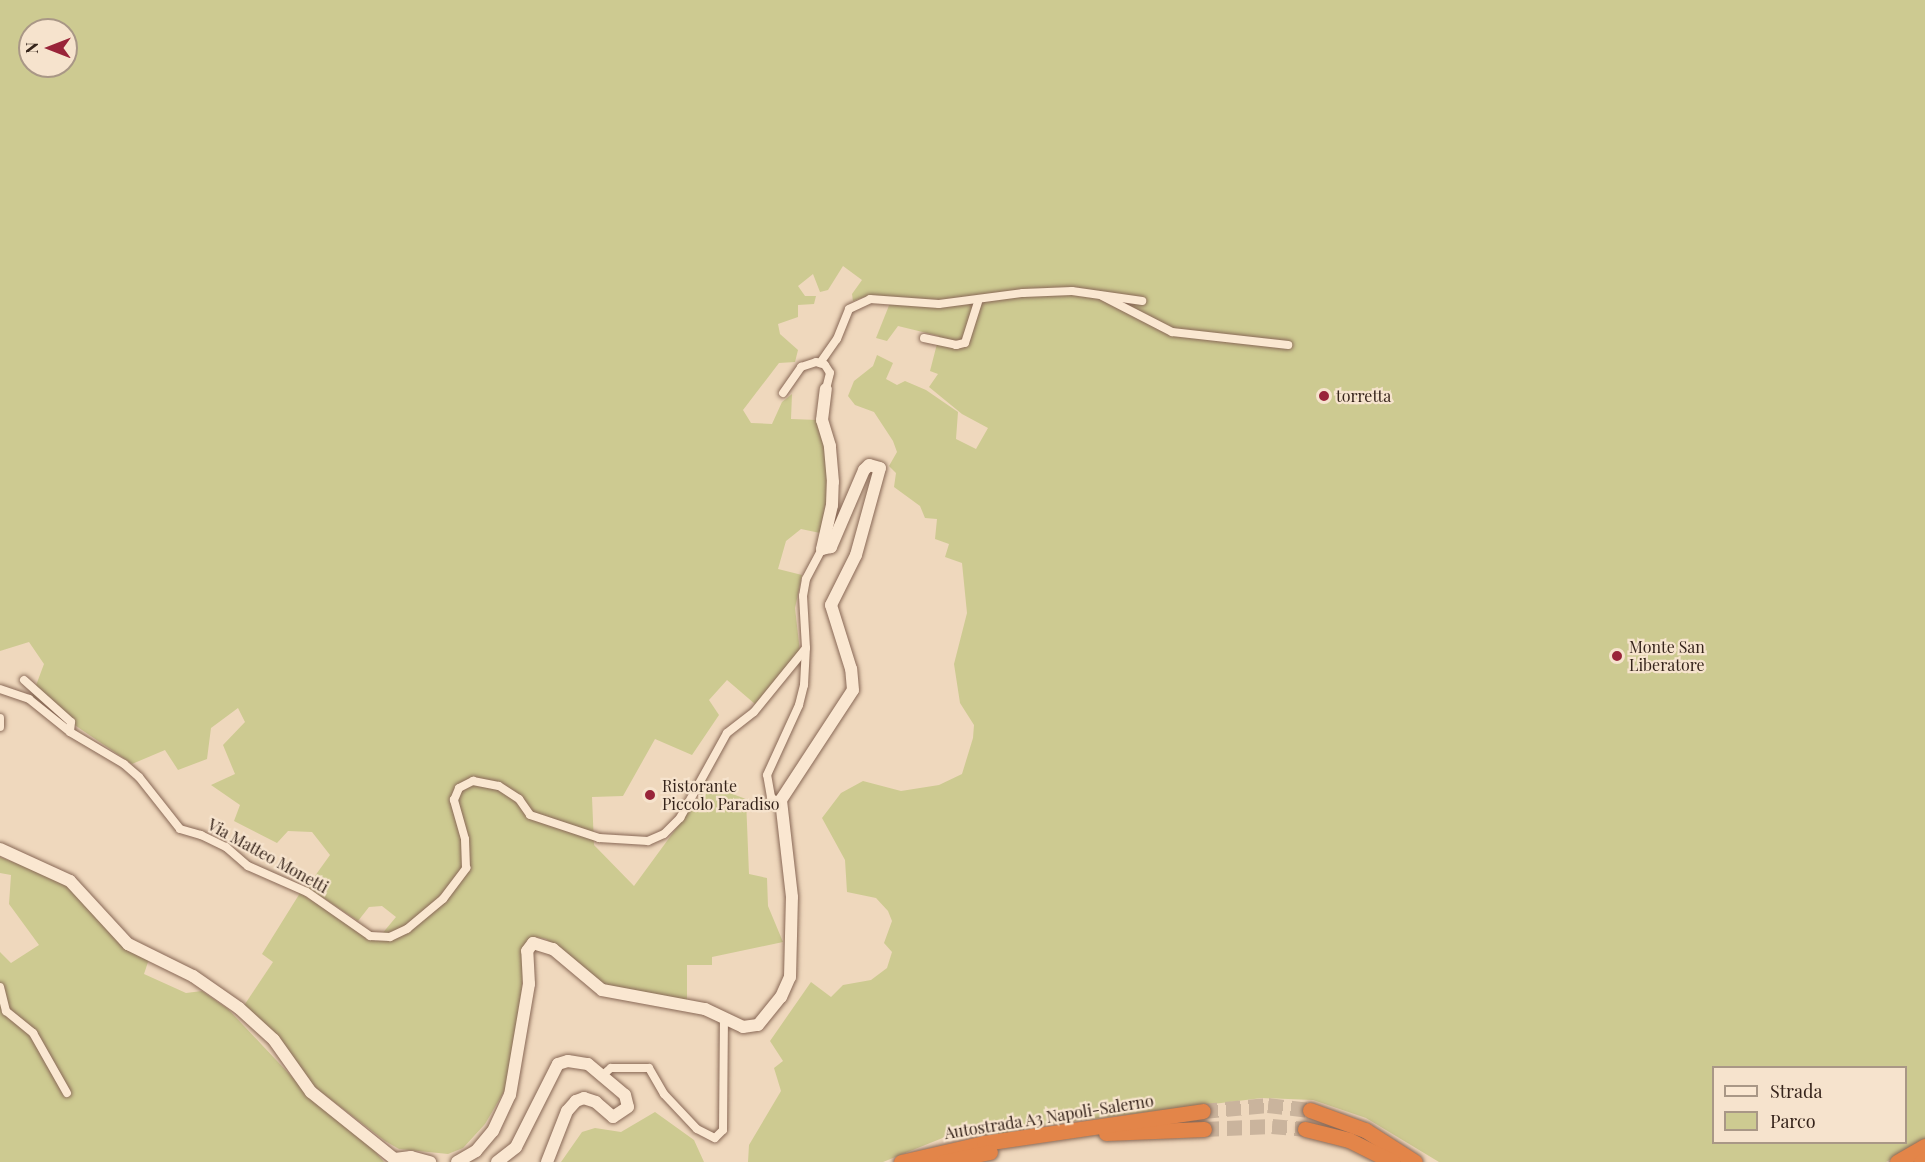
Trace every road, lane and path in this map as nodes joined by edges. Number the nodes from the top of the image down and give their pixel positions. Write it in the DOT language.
graph roads {
  1 [pos="1099,294"];
  2 [pos="1142,301"];
  3 [pos="978,302"];
  4 [pos="924,338"];
  5 [pos="1288,345"];
  6 [pos="820,363"];
  7 [pos="828,385"];
  8 [pos="783,393"];
  9 [pos="822,549"];
  10 [pos="806,648"];
  11 [pos="24,680"];
  12 [pos="0,689"];
  13 [pos="0,718"];
  14 [pos="0,727"];
  15 [pos="70,732"];
  16 [pos="780,805"];
  17 [pos="0,849"];
  18 [pos="0,987"];
  19 [pos="724,1019"];
  20 [pos="604,1074"];
  21 [pos="67,1093"];
  22 [pos="1310,1110"];
  23 [pos="1203,1111"];
  24 [pos="1128,1126"];
  25 [pos="1305,1129"];
  26 [pos="1204,1130"];
  27 [pos="1925,1146"];
  28 [pos="985,1148"];
  29 [pos="1925,1159"];
  30 [pos="397,1160"];
  31 [pos="430,1162"];
  32 [pos="457,1162"];
  33 [pos="497,1162"];
  34 [pos="547,1162"];
  35 [pos="901,1162"];
  36 [pos="943,1162"];
  37 [pos="1393,1162"];
  38 [pos="1415,1162"];
  39 [pos="1897,1162"];
  40 [pos="1921,1162"];
  1 -- 2 [label="street"];
  1 -- 3 [label="street"];
  1 -- 5 [label="street"];
  3 -- 4 [label="street"];
  3 -- 6 [label="street"];
  6 -- 7 [label="street"];
  6 -- 8 [label="street"];
  7 -- 9 [label="street"];
  9 -- 10 [label="street"];
  9 -- 16 [label="street"];
  10 -- 15 [label="street, Via Matteo Monetti"];
  10 -- 16 [label="street"];
  11 -- 15 [label="street"];
  12 -- 15 [label="street, Via Matteo Monetti"];
  13 -- 14 [label="street"];
  16 -- 19 [label="street"];
  17 -- 30 [label="street"];
  18 -- 21 [label="street"];
  19 -- 20 [label="street"];
  19 -- 32 [label="street"];
  20 -- 33 [label="street"];
  20 -- 34 [label="street"];
  22 -- 38 [label="highway"];
  23 -- 24 [label="highway, Autostrada A3 Napoli-Salerno"];
  24 -- 26 [label="highway, Autostrada A3 Napoli-Salerno"];
  24 -- 28 [label="highway, Autostrada A3 Napoli-Salerno"];
  25 -- 37 [label="highway"];
  27 -- 39 [label="highway"];
  28 -- 35 [label="highway, Autostrada A3 Napoli-Salerno"];
  28 -- 36 [label="highway, Autostrada A3 Napoli-Salerno"];
  29 -- 40 [label="highway"];
  30 -- 31 [label="street"];
}
